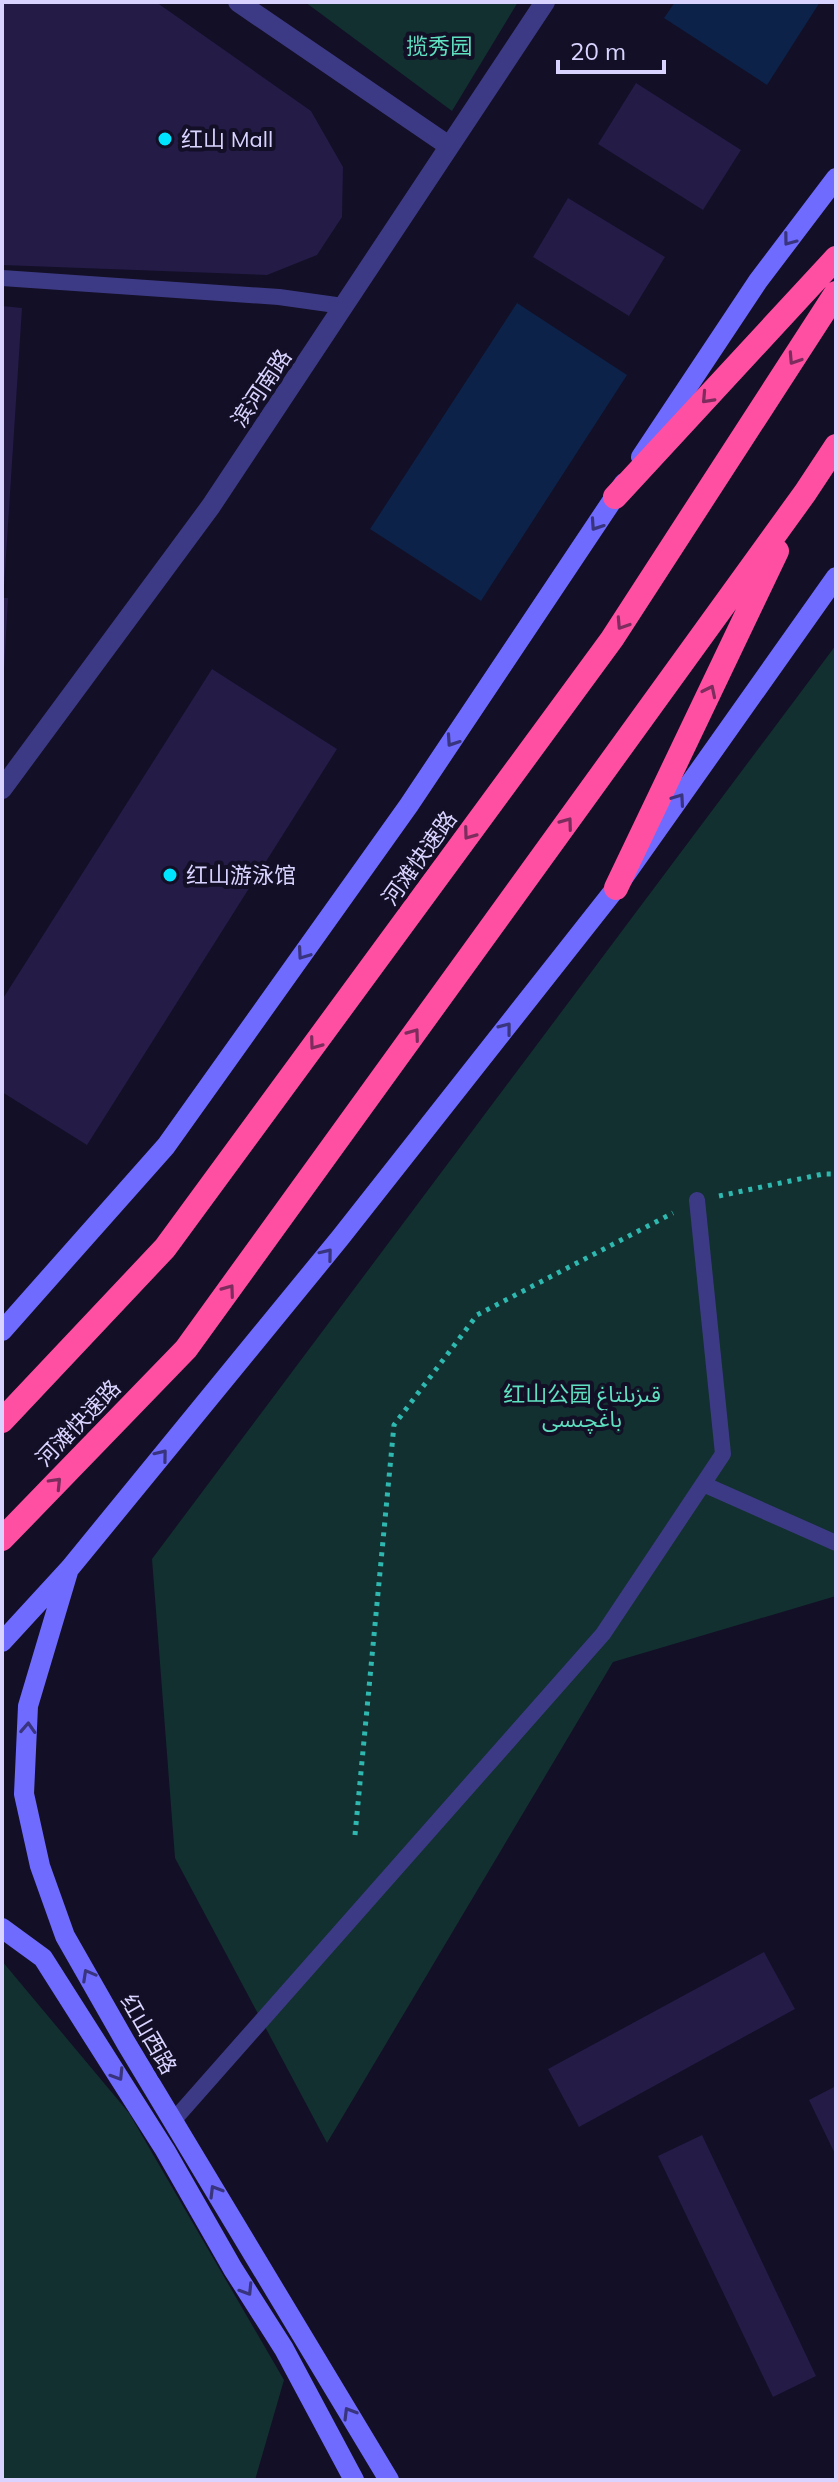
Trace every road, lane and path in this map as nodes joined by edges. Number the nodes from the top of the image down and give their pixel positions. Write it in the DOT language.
graph roads {
  1 [pos="238,2"];
  2 [pos="545,2"];
  3 [pos="449,146"];
  4 [pos="836,178"];
  5 [pos="836,258"];
  6 [pos="2,278"];
  7 [pos="836,293"];
  8 [pos="343,306"];
  9 [pos="836,446"];
  10 [pos="805,493"];
  11 [pos="615,497"];
  12 [pos="836,577"];
  13 [pos="2,789"];
  14 [pos="616,888"];
  15 [pos="836,1174"];
  16 [pos="697,1200"];
  17 [pos="2,1331"];
  18 [pos="2,1421"];
  19 [pos="703,1484"];
  20 [pos="2,1539"];
  21 [pos="836,1543"];
  22 [pos="70,1568"];
  23 [pos="2,1642"];
  24 [pos="355,1835"];
  25 [pos="2,1928"];
  26 [pos="173,2121"];
  27 [pos="354,2480"];
  28 [pos="389,2480"];
  1 -- 3 [label="street"];
  2 -- 3 [label="street, 滨河南路"];
  3 -- 8 [label="street, 滨河南路"];
  4 -- 11 [label="street, one-way"];
  5 -- 11 [label="highway, one-way"];
  6 -- 8 [label="lane"];
  7 -- 18 [label="highway, 河滩快速路, one-way"];
  8 -- 13 [label="street, 滨河南路"];
  9 -- 10 [label="highway, 河滩快速路"];
  14 -- 10 [label="highway, one-way"];
  20 -- 10 [label="highway, 河滩快速路, one-way"];
  11 -- 17 [label="street, one-way"];
  14 -- 12 [label="street, one-way"];
  22 -- 14 [label="street, one-way"];
  15 -- 16 [label="path"];
  16 -- 19 [label="lane"];
  16 -- 24 [label="path"];
  19 -- 21 [label="lane"];
  19 -- 26 [label="lane"];
  22 -- 23 [label="street"];
  26 -- 22 [label="street, 红山西路, one-way"];
  25 -- 27 [label="street, one-way"];
  28 -- 26 [label="street, 红山西路, one-way"];
}
